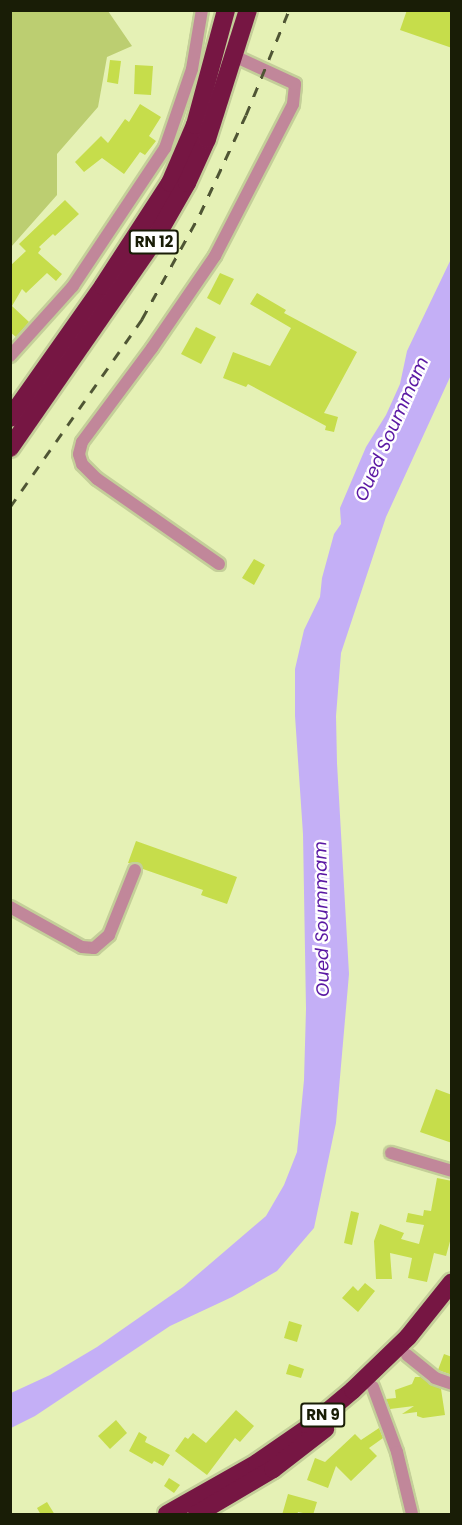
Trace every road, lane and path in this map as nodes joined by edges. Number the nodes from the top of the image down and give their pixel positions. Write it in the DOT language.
graph roads {
  1 [pos="202,10"];
  2 [pos="226,10"];
  3 [pos="248,10"];
  4 [pos="234,56"];
  5 [pos="10,356"];
  6 [pos="10,418"];
  7 [pos="10,448"];
  8 [pos="219,564"];
  9 [pos="135,870"];
  10 [pos="10,907"];
  11 [pos="391,1153"];
  12 [pos="452,1171"];
  13 [pos="452,1282"];
  14 [pos="452,1301"];
  15 [pos="406,1355"];
  16 [pos="452,1384"];
  17 [pos="373,1387"];
  18 [pos="167,1515"];
  19 [pos="197,1515"];
  20 [pos="412,1515"];
  1 -- 5 [label="street"];
  2 -- 6 [label="highway, RN 12"];
  3 -- 4 [label="highway, RN 12"];
  4 -- 7 [label="highway, RN 12"];
  4 -- 8 [label="street"];
  9 -- 10 [label="street"];
  11 -- 12 [label="street"];
  13 -- 18 [label="highway, RN 9"];
  14 -- 15 [label="highway, RN 9"];
  15 -- 16 [label="street"];
  15 -- 17 [label="highway, RN 9"];
  17 -- 19 [label="highway, RN 9"];
  17 -- 20 [label="street"];
}
